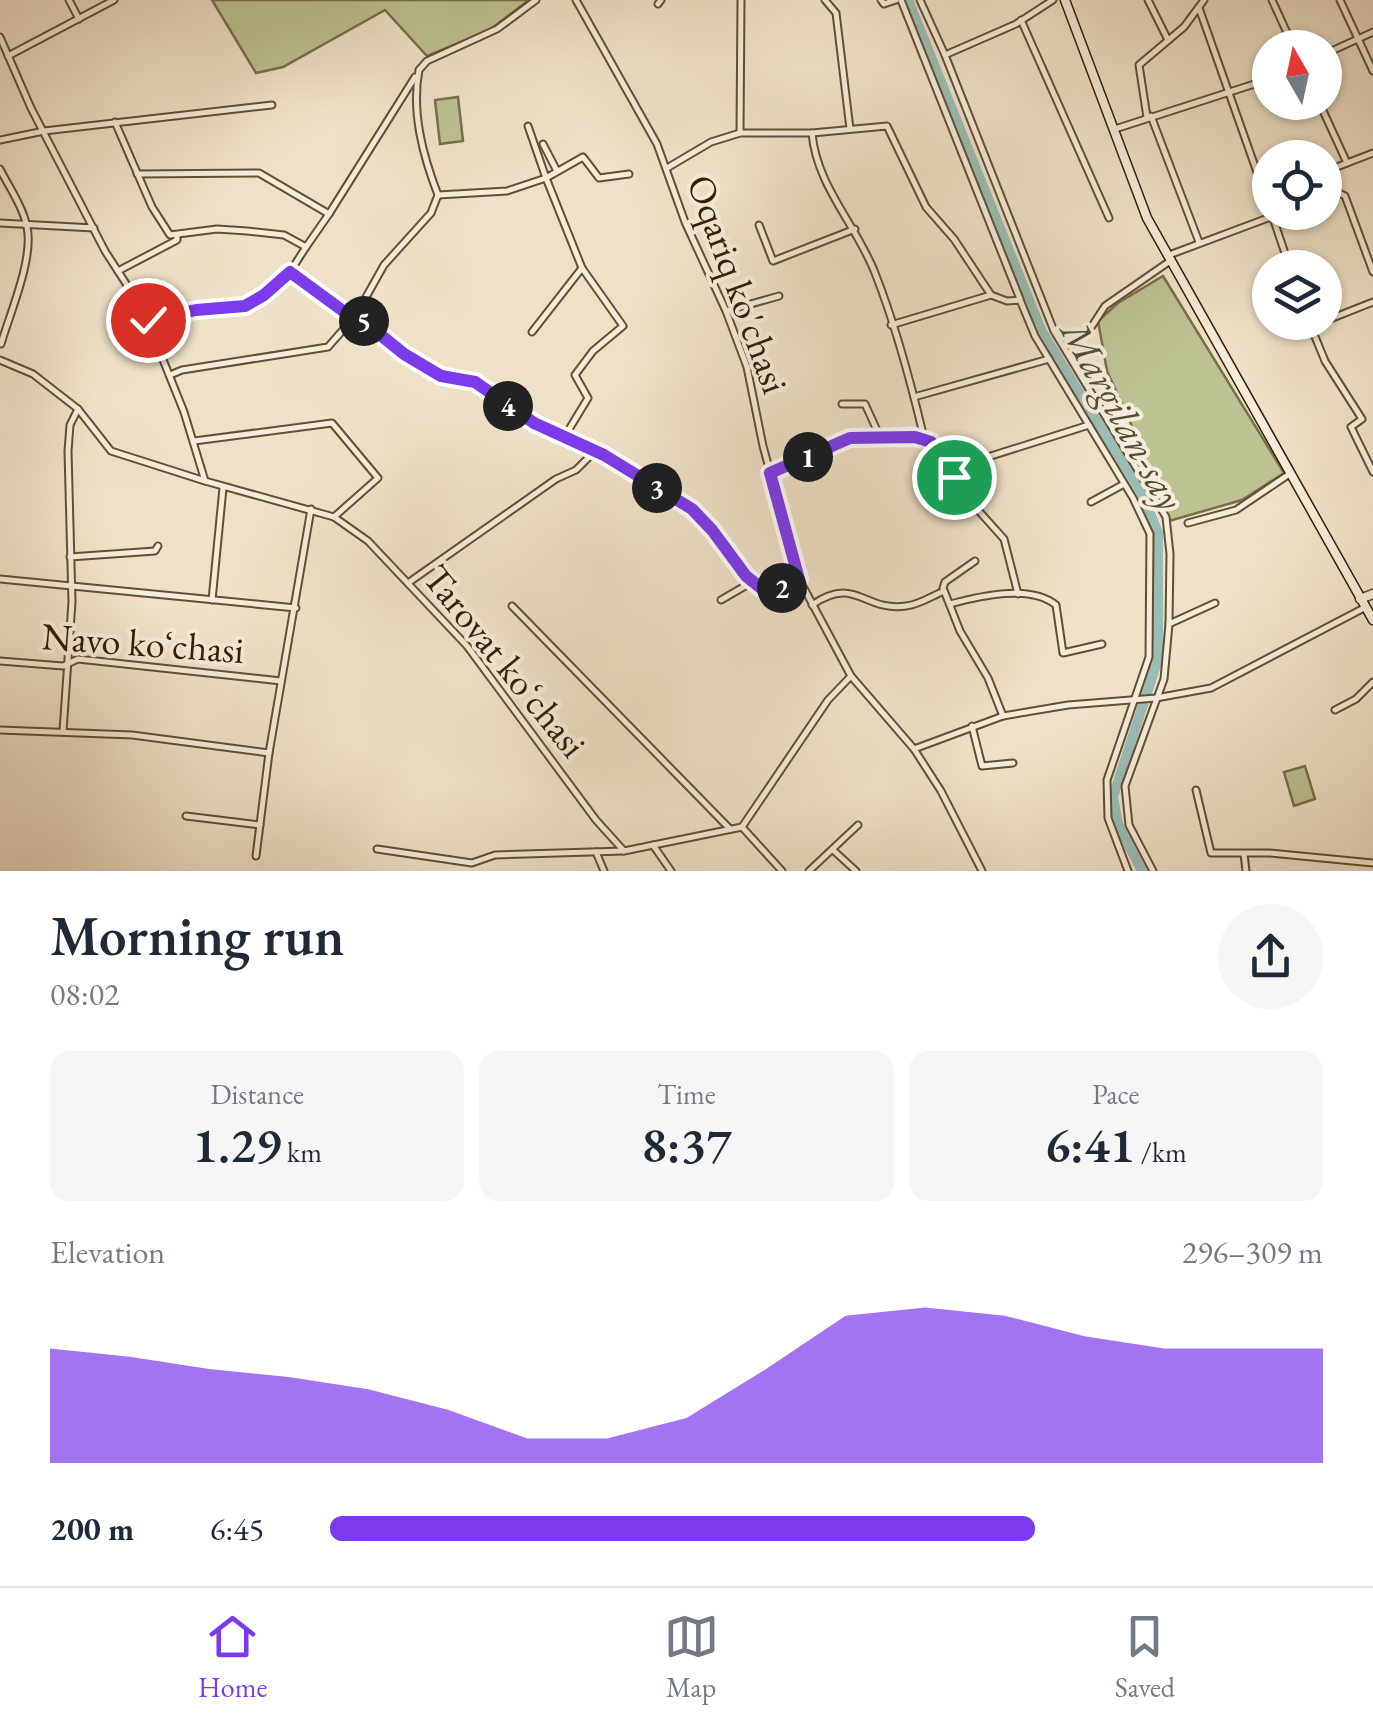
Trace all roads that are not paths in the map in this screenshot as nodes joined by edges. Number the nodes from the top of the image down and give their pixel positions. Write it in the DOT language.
graph roads {
  1 [pos="68,0"];
  2 [pos="114,0"];
  3 [pos="536,0"];
  4 [pos="576,0"];
  5 [pos="740,0"];
  6 [pos="825,0"];
  7 [pos="881,0"];
  8 [pos="898,0"];
  9 [pos="920,0"];
  10 [pos="1053,0"];
  11 [pos="1065,0"];
  12 [pos="1148,0"];
  13 [pos="1204,0"];
  14 [pos="1272,0"];
  15 [pos="1340,0"];
  16 [pos="1199,8"];
  17 [pos="79,19"];
  18 [pos="1021,20"];
  19 [pos="1286,30"];
  20 [pos="1373,32"];
  21 [pos="0,37"];
  22 [pos="1357,39"];
  23 [pos="1168,40"];
  24 [pos="1342,46"];
  25 [pos="945,55"];
  26 [pos="8,56"];
  27 [pos="1373,71"];
  28 [pos="418,73"];
  29 [pos="1252,85"];
  30 [pos="1230,93"];
  31 [pos="272,104"];
  32 [pos="1149,117"];
  33 [pos="1327,120"];
  34 [pos="115,122"];
  35 [pos="528,126"];
  36 [pos="850,129"];
  37 [pos="1114,129"];
  38 [pos="44,131"];
  39 [pos="812,132"];
  40 [pos="740,133"];
  41 [pos="0,140"];
  42 [pos="543,144"];
  43 [pos="1373,153"];
  44 [pos="1252,157"];
  45 [pos="1347,164"];
  46 [pos="1342,166"];
  47 [pos="666,168"];
  48 [pos="0,169"];
  49 [pos="557,171"];
  50 [pos="137,174"];
  51 [pos="629,174"];
  52 [pos="546,178"];
  53 [pos="1342,193"];
  54 [pos="438,195"];
  55 [pos="329,214"];
  56 [pos="1108,218"];
  57 [pos="1252,221"];
  58 [pos="0,223"];
  59 [pos="26,224"];
  60 [pos="758,225"];
  61 [pos="94,228"];
  62 [pos="855,229"];
  63 [pos="177,236"];
  64 [pos="1200,242"];
  65 [pos="306,246"];
  66 [pos="1170,258"];
  67 [pos="582,268"];
  68 [pos="118,271"];
  69 [pos="290,272"];
  70 [pos="1373,272"];
  71 [pos="991,295"];
  72 [pos="779,296"];
  73 [pos="1020,300"];
  74 [pos="1373,302"];
  75 [pos="726,311"];
  76 [pos="1342,314"];
  77 [pos="356,315"];
  78 [pos="148,320"];
  79 [pos="891,325"];
  80 [pos="1092,326"];
  81 [pos="532,332"];
  82 [pos="1316,340"];
  83 [pos="1,344"];
  84 [pos="1049,359"];
  85 [pos="0,360"];
  86 [pos="170,375"];
  87 [pos="914,397"];
  88 [pos="842,404"];
  89 [pos="78,409"];
  90 [pos="1373,414"];
  91 [pos="1362,419"];
  92 [pos="1089,425"];
  93 [pos="564,436"];
  94 [pos="880,437"];
  95 [pos="924,438"];
  96 [pos="194,441"];
  97 [pos="595,451"];
  98 [pos="950,469"];
  99 [pos="1373,472"];
  100 [pos="770,473"];
  101 [pos="1291,473"];
  102 [pos="205,481"];
  103 [pos="1124,484"];
  104 [pos="224,486"];
  105 [pos="1091,502"];
  106 [pos="312,510"];
  107 [pos="334,517"];
  108 [pos="1188,523"];
  109 [pos="158,546"];
  110 [pos="70,558"];
  111 [pos="976,561"];
  112 [pos="0,579"];
  113 [pos="799,579"];
  114 [pos="408,582"];
  115 [pos="752,582"];
  116 [pos="71,585"];
  117 [pos="944,590"];
  118 [pos="1018,594"];
  119 [pos="1373,594"];
  120 [pos="212,600"];
  121 [pos="721,600"];
  122 [pos="1215,603"];
  123 [pos="950,604"];
  124 [pos="1362,604"];
  125 [pos="812,605"];
  126 [pos="512,606"];
  127 [pos="296,608"];
  128 [pos="1373,620"];
  129 [pos="1169,624"];
  130 [pos="1102,644"];
  131 [pos="0,661"];
  132 [pos="70,661"];
  133 [pos="851,676"];
  134 [pos="281,681"];
  135 [pos="1373,682"];
  136 [pos="1156,698"];
  137 [pos="1138,699"];
  138 [pos="1336,710"];
  139 [pos="1003,716"];
  140 [pos="972,726"];
  141 [pos="0,730"];
  142 [pos="64,731"];
  143 [pos="914,749"];
  144 [pos="269,753"];
  145 [pos="1012,764"];
  146 [pos="1196,790"];
  147 [pos="186,816"];
  148 [pos="260,825"];
  149 [pos="858,825"];
  150 [pos="742,826"];
  151 [pos="730,829"];
  152 [pos="654,845"];
  153 [pos="376,849"];
  154 [pos="833,850"];
  155 [pos="624,851"];
  156 [pos="596,852"];
  157 [pos="1244,853"];
  158 [pos="256,856"];
  159 [pos="1373,864"];
  160 [pos="604,871"];
  161 [pos="672,871"];
  162 [pos="782,871"];
  163 [pos="809,871"];
  164 [pos="856,871"];
  165 [pos="982,871"];
  166 [pos="1128,871"];
  167 [pos="1152,871"];
  168 [pos="1246,871"];
  1 -- 17 [label="street"];
  2 -- 17 [label="street"];
  3 -- 28 [label="street"];
  4 -- 47 [label="street, Oqariq ko'chasi"];
  5 -- 40 [label="street"];
  6 -- 36 [label="street"];
  7 -- 8 [label="street"];
  8 -- 73 [label="street"];
  9 -- 25 [label="street"];
  10 -- 18 [label="street"];
  11 -- 37 [label="main road"];
  12 -- 23 [label="street"];
  13 -- 16 [label="street"];
  14 -- 19 [label="street"];
  15 -- 22 [label="street"];
  16 -- 23 [label="street"];
  16 -- 30 [label="street"];
  17 -- 26 [label="street"];
  18 -- 25 [label="street"];
  18 -- 56 [label="street"];
  20 -- 22 [label="street"];
  21 -- 26 [label="street"];
  22 -- 24 [label="street"];
  22 -- 27 [label="street"];
  23 -- 32 [label="street"];
  25 -- 129 [label="street"];
  26 -- 38 [label="street"];
  28 -- 54 [label="street"];
  28 -- 55 [label="street"];
  29 -- 30 [label="street"];
  30 -- 32 [label="street"];
  30 -- 44 [label="street"];
  31 -- 34 [label="street"];
  32 -- 37 [label="street"];
  32 -- 64 [label="street"];
  33 -- 45 [label="street"];
  34 -- 38 [label="street"];
  34 -- 50 [label="street"];
  35 -- 52 [label="street"];
  36 -- 39 [label="street"];
  36 -- 71 [label="street"];
  37 -- 66 [label="main road"];
  38 -- 41 [label="street"];
  38 -- 61 [label="street"];
  39 -- 40 [label="street"];
  39 -- 62 [label="street"];
  40 -- 47 [label="street"];
  42 -- 49 [label="street"];
  43 -- 45 [label="street"];
  45 -- 46 [label="street"];
  47 -- 75 [label="street, Oqariq ko'chasi"];
  48 -- 59 [label="street"];
  49 -- 51 [label="street"];
  49 -- 52 [label="street"];
  50 -- 55 [label="street"];
  50 -- 63 [label="street"];
  52 -- 54 [label="street"];
  52 -- 67 [label="street"];
  53 -- 70 [label="street"];
  54 -- 77 [label="street"];
  55 -- 65 [label="street"];
  57 -- 64 [label="street"];
  58 -- 59 [label="street"];
  59 -- 61 [label="street"];
  59 -- 83 [label="street"];
  60 -- 62 [label="street"];
  61 -- 68 [label="street"];
  62 -- 79 [label="street"];
  63 -- 65 [label="street"];
  63 -- 68 [label="street"];
  64 -- 66 [label="street"];
  65 -- 69 [label="street"];
  66 -- 80 [label="street"];
  66 -- 101 [label="main road"];
  67 -- 81 [label="street"];
  67 -- 93 [label="street"];
  68 -- 78 [label="street"];
  69 -- 77 [label="street"];
  69 -- 78 [label="street"];
  71 -- 73 [label="street"];
  71 -- 79 [label="street"];
  72 -- 75 [label="street"];
  73 -- 84 [label="street"];
  74 -- 76 [label="street"];
  75 -- 100 [label="street, Oqariq ko'chasi"];
  77 -- 86 [label="street"];
  77 -- 93 [label="street"];
  78 -- 86 [label="street"];
  79 -- 87 [label="street"];
  82 -- 91 [label="street"];
  84 -- 87 [label="street"];
  84 -- 92 [label="street"];
  85 -- 89 [label="street, Tarovat koʻchasi"];
  86 -- 96 [label="street"];
  87 -- 95 [label="street"];
  88 -- 94 [label="street"];
  89 -- 102 [label="street, Tarovat koʻchasi"];
  89 -- 110 [label="street"];
  90 -- 91 [label="street"];
  91 -- 99 [label="street"];
  92 -- 98 [label="street"];
  92 -- 103 [label="street"];
  93 -- 97 [label="street"];
  94 -- 95 [label="street"];
  94 -- 100 [label="street"];
  95 -- 98 [label="street"];
  96 -- 102 [label="street"];
  96 -- 107 [label="street"];
  97 -- 114 [label="street"];
  97 -- 115 [label="street"];
  98 -- 118 [label="street"];
  100 -- 113 [label="street, Oqariq ko'chasi"];
  101 -- 108 [label="street"];
  101 -- 124 [label="main road"];
  102 -- 104 [label="street, Tarovat koʻchasi"];
  103 -- 105 [label="street"];
  103 -- 137 [label="street"];
  104 -- 106 [label="street, Tarovat koʻchasi"];
  104 -- 120 [label="street"];
  106 -- 107 [label="street, Tarovat koʻchasi"];
  106 -- 127 [label="street"];
  107 -- 114 [label="street, Tarovat koʻchasi"];
  109 -- 110 [label="street"];
  110 -- 116 [label="street"];
  111 -- 117 [label="street"];
  112 -- 116 [label="street"];
  113 -- 115 [label="street"];
  113 -- 125 [label="street, Oqariq ko'chasi"];
  114 -- 155 [label="street, Tarovat koʻchasi"];
  115 -- 121 [label="street"];
  116 -- 120 [label="street"];
  116 -- 132 [label="street"];
  117 -- 123 [label="street"];
  117 -- 125 [label="street"];
  118 -- 123 [label="street"];
  118 -- 130 [label="street"];
  119 -- 124 [label="main road"];
  120 -- 127 [label="street"];
  122 -- 129 [label="street"];
  123 -- 139 [label="street"];
  124 -- 128 [label="main road"];
  124 -- 136 [label="street"];
  125 -- 133 [label="street, Oqariq ko'chasi"];
  126 -- 151 [label="street, Tarovat koʻchasi"];
  127 -- 134 [label="street"];
  129 -- 136 [label="street"];
  131 -- 132 [label="street, Navo koʻchasi"];
  132 -- 134 [label="street, Navo koʻchasi"];
  132 -- 142 [label="street"];
  133 -- 143 [label="street, Oqariq ko'chasi"];
  133 -- 150 [label="street"];
  134 -- 144 [label="street"];
  135 -- 138 [label="street"];
  136 -- 137 [label="street"];
  136 -- 167 [label="street"];
  137 -- 139 [label="street"];
  137 -- 166 [label="street"];
  139 -- 140 [label="street"];
  140 -- 143 [label="street"];
  140 -- 145 [label="street"];
  141 -- 142 [label="street"];
  142 -- 144 [label="street"];
  143 -- 165 [label="street, Oqariq ko'chasi"];
  144 -- 148 [label="street"];
  146 -- 157 [label="street"];
  147 -- 148 [label="street"];
  148 -- 158 [label="street"];
  149 -- 154 [label="street"];
  150 -- 151 [label="street"];
  150 -- 162 [label="street"];
  151 -- 152 [label="street"];
  152 -- 155 [label="street"];
  152 -- 161 [label="street"];
  153 -- 156 [label="street"];
  154 -- 163 [label="street"];
  154 -- 164 [label="street"];
  155 -- 156 [label="street"];
  156 -- 160 [label="street"];
  157 -- 159 [label="street"];
  157 -- 168 [label="street"];
}
